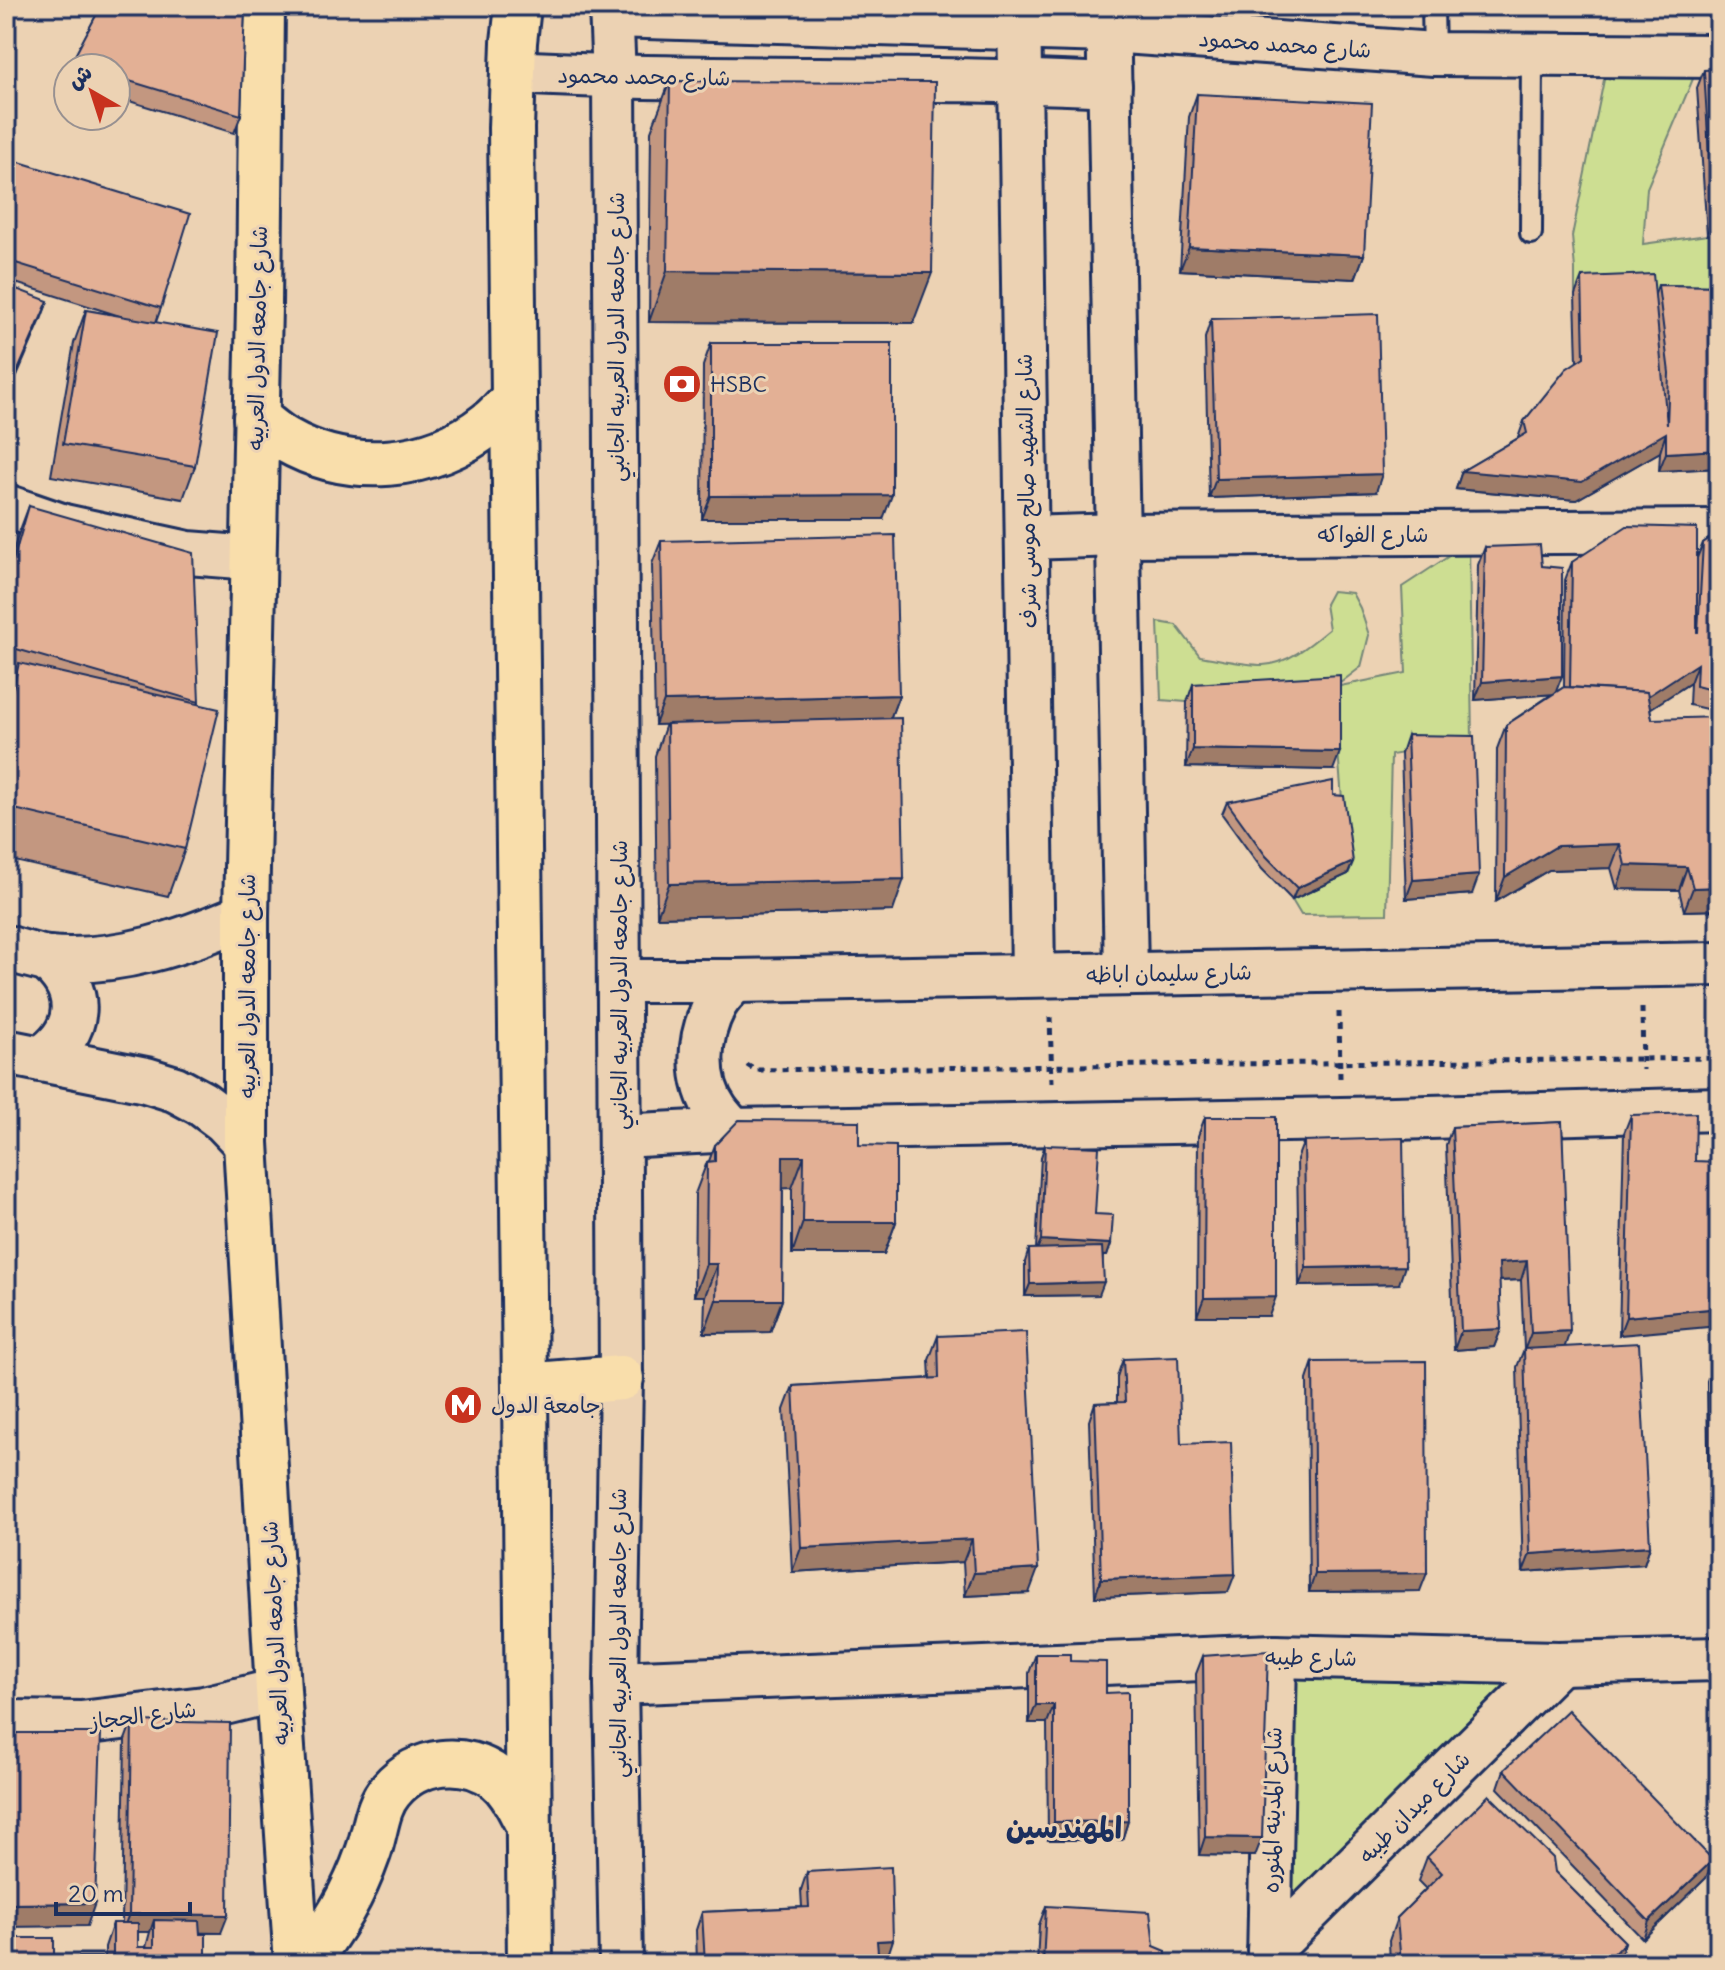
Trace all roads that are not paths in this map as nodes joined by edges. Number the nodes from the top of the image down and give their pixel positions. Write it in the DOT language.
graph roads {
  1 [pos="262,6"];
  2 [pos="518,6"];
  3 [pos="1433,6"];
  4 [pos="612,11"];
  5 [pos="1019,18"];
  6 [pos="1108,19"];
  7 [pos="1434,54"];
  8 [pos="1532,55"];
  9 [pos="1719,56"];
  10 [pos="513,72"];
  11 [pos="614,77"];
  12 [pos="1021,80"];
  13 [pos="1110,85"];
  14 [pos="1531,233"];
  15 [pos="514,398"];
  16 [pos="256,418"];
  17 [pos="6,506"];
  18 [pos="1719,531"];
  19 [pos="1118,535"];
  20 [pos="1027,538"];
  21 [pos="253,558"];
  22 [pos="246,915"];
  23 [pos="26,953"];
  24 [pos="1719,964"];
  25 [pos="1126,973"];
  26 [pos="1041,975"];
  27 [pos="619,981"];
  28 [pos="735,981"];
  29 [pos="24,1056"];
  30 [pos="1719,1109"];
  31 [pos="733,1130"];
  32 [pos="620,1136"];
  33 [pos="246,1143"];
  34 [pos="621,1378"];
  35 [pos="525,1386"];
  36 [pos="1275,1656"];
  37 [pos="1719,1659"];
  38 [pos="1559,1663"];
  39 [pos="616,1683"];
  40 [pos="278,1690"];
  41 [pos="6,1722"];
  42 [pos="528,1824"];
  43 [pos="1269,1957"];
  44 [pos="297,1964"];
  45 [pos="304,1964"];
  46 [pos="530,1964"];
  47 [pos="621,1964"];
  1 -- 16 [label="main road, شارع جامعه الدول العربيه"];
  2 -- 10 [label="main road"];
  3 -- 7 [label="lane"];
  4 -- 5 [label="street, شارع محمد محمود"];
  4 -- 11 [label="street, شارع جامعه الدول العربيه الجانبي"];
  5 -- 6 [label="street, شارع محمد محمود"];
  5 -- 12 [label="street, شارع الشهيد صالح موسى شرف"];
  6 -- 7 [label="street, شارع محمد محمود"];
  6 -- 13 [label="street"];
  7 -- 8 [label="street, شارع محمد محمود"];
  8 -- 9 [label="street, شارع محمد محمود"];
  8 -- 14 [label="lane"];
  10 -- 11 [label="street, شارع محمد محمود"];
  10 -- 15 [label="main road"];
  11 -- 12 [label="street, شارع محمد محمود"];
  11 -- 27 [label="street, شارع جامعه الدول العربيه الجانبي"];
  12 -- 13 [label="street, شارع محمد محمود"];
  12 -- 20 [label="street, شارع الشهيد صالح موسى شرف"];
  13 -- 19 [label="street"];
  15 -- 16 [label="main road"];
  15 -- 35 [label="main road"];
  16 -- 21 [label="main road, شارع جامعه الدول العربيه"];
  17 -- 21 [label="street"];
  18 -- 19 [label="street, شارع الفواكه"];
  19 -- 20 [label="street, شارع الفواكه"];
  19 -- 25 [label="street"];
  20 -- 26 [label="street, شارع الشهيد صالح موسى شرف"];
  21 -- 22 [label="main road, شارع جامعه الدول العربيه"];
  22 -- 23 [label="street"];
  22 -- 33 [label="main road, شارع جامعه الدول العربيه"];
  23 -- 29 [label="street"];
  24 -- 25 [label="street, شارع سليمان اباظه"];
  25 -- 26 [label="street, شارع سليمان اباظه"];
  26 -- 28 [label="street, شارع سليمان اباظه"];
  27 -- 28 [label="street, شارع سليمان اباظه"];
  27 -- 32 [label="street, شارع جامعه الدول العربيه الجانبي"];
  28 -- 31 [label="street"];
  29 -- 33 [label="street"];
  30 -- 31 [label="street"];
  31 -- 32 [label="street"];
  32 -- 34 [label="street, شارع جامعه الدول العربيه الجانبي"];
  33 -- 40 [label="main road, شارع جامعه الدول العربيه"];
  34 -- 35 [label="main road"];
  34 -- 39 [label="street, شارع جامعه الدول العربيه الجانبي"];
  35 -- 42 [label="main road"];
  36 -- 38 [label="street, شارع طيبه"];
  36 -- 39 [label="street, شارع طيبه"];
  36 -- 43 [label="street, شارع المدينه المنوره"];
  37 -- 38 [label="street, شارع طيبه"];
  38 -- 43 [label="street, شارع ميدان طيبه"];
  39 -- 47 [label="street, شارع جامعه الدول العربيه الجانبي"];
  40 -- 41 [label="street, شارع الحجاز"];
  40 -- 44 [label="main road, شارع جامعه الدول العربيه"];
  42 -- 45 [label="main road"];
  42 -- 46 [label="main road"];
}
